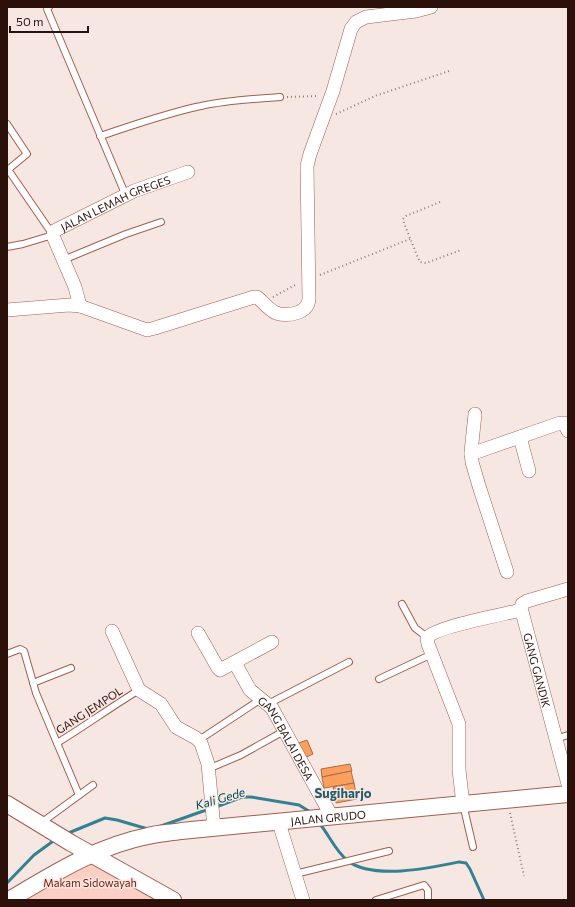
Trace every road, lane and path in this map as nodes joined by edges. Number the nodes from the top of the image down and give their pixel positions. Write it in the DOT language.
graph roads {
  1 [pos="49,7"];
  2 [pos="431,7"];
  3 [pos="449,71"];
  4 [pos="332,95"];
  5 [pos="280,97"];
  6 [pos="323,120"];
  7 [pos="7,124"];
  8 [pos="100,136"];
  9 [pos="188,172"];
  10 [pos="126,196"];
  11 [pos="440,202"];
  12 [pos="161,222"];
  13 [pos="53,235"];
  14 [pos="410,239"];
  15 [pos="7,247"];
  16 [pos="461,250"];
  17 [pos="64,260"];
  18 [pos="309,279"];
  19 [pos="264,304"];
  20 [pos="80,306"];
  21 [pos="7,310"];
  22 [pos="475,414"];
  23 [pos="568,431"];
  24 [pos="520,437"];
  25 [pos="471,454"];
  26 [pos="529,471"];
  27 [pos="507,572"];
  28 [pos="568,589"];
  29 [pos="402,604"];
  30 [pos="521,610"];
  31 [pos="112,631"];
  32 [pos="198,633"];
  33 [pos="427,638"];
  34 [pos="272,642"];
  35 [pos="7,654"];
  36 [pos="432,654"];
  37 [pos="349,662"];
  38 [pos="235,663"];
  39 [pos="71,668"];
  40 [pos="380,680"];
  41 [pos="33,683"];
  42 [pos="139,690"];
  43 [pos="265,702"];
  44 [pos="284,731"];
  45 [pos="562,737"];
  46 [pos="199,740"];
  47 [pos="57,743"];
  48 [pos="208,769"];
  49 [pos="568,784"];
  50 [pos="93,785"];
  51 [pos="568,794"];
  52 [pos="79,795"];
  53 [pos="507,800"];
  54 [pos="7,804"];
  55 [pos="463,804"];
  56 [pos="321,819"];
  57 [pos="279,822"];
  58 [pos="43,826"];
  59 [pos="214,828"];
  60 [pos="473,847"];
  61 [pos="389,851"];
  62 [pos="91,854"];
  63 [pos="295,874"];
  64 [pos="524,876"];
  65 [pos="9,900"];
  66 [pos="173,900"];
  67 [pos="303,900"];
  68 [pos="376,900"];
  69 [pos="428,900"];
  1 -- 8 [label="lane"];
  2 -- 4 [label="street"];
  3 -- 6 [label="path"];
  4 -- 5 [label="path"];
  4 -- 6 [label="street"];
  5 -- 8 [label="lane"];
  6 -- 18 [label="street"];
  7 -- 13 [label="lane"];
  8 -- 10 [label="lane"];
  9 -- 10 [label="street, JALAN LEMAH GREGES"];
  10 -- 13 [label="street, JALAN LEMAH GREGES"];
  11 -- 14 [label="path"];
  12 -- 17 [label="lane"];
  13 -- 15 [label="lane"];
  13 -- 17 [label="street, JALAN LEMAH GREGES"];
  14 -- 16 [label="path"];
  14 -- 18 [label="path"];
  17 -- 20 [label="street, JALAN LEMAH GREGES"];
  18 -- 19 [label="path"];
  18 -- 19 [label="street"];
  19 -- 20 [label="street"];
  20 -- 21 [label="street"];
  22 -- 25 [label="street"];
  23 -- 24 [label="street"];
  24 -- 25 [label="street"];
  24 -- 26 [label="street"];
  25 -- 27 [label="street"];
  28 -- 30 [label="street"];
  29 -- 33 [label="lane"];
  30 -- 33 [label="street"];
  30 -- 45 [label="street, GANG GANDIK"];
  31 -- 42 [label="street"];
  32 -- 38 [label="street"];
  33 -- 36 [label="street"];
  34 -- 38 [label="street"];
  35 -- 41 [label="lane"];
  36 -- 40 [label="lane"];
  36 -- 55 [label="street"];
  37 -- 43 [label="lane"];
  38 -- 43 [label="street, GANG BALAI DESA"];
  39 -- 41 [label="lane"];
  41 -- 47 [label="lane"];
  42 -- 46 [label="street"];
  42 -- 47 [label="lane, GANG JEMPOL"];
  43 -- 44 [label="street, GANG BALAI DESA"];
  43 -- 46 [label="lane"];
  44 -- 48 [label="lane"];
  44 -- 56 [label="street, GANG BALAI DESA"];
  45 -- 49 [label="street, GANG GANDIK"];
  46 -- 48 [label="street"];
  47 -- 52 [label="lane, GANG JEMPOL"];
  48 -- 59 [label="street"];
  50 -- 52 [label="lane"];
  51 -- 53 [label="street, JALAN GRUDO"];
  52 -- 58 [label="lane"];
  53 -- 55 [label="street, JALAN GRUDO"];
  53 -- 64 [label="path"];
  54 -- 58 [label="street"];
  55 -- 56 [label="street, JALAN GRUDO"];
  55 -- 60 [label="lane"];
  56 -- 57 [label="street, JALAN GRUDO"];
  57 -- 59 [label="street, JALAN GRUDO"];
  57 -- 63 [label="street"];
  58 -- 62 [label="street"];
  59 -- 62 [label="street, JALAN GRUDO"];
  61 -- 63 [label="lane"];
  62 -- 65 [label="street, JALAN GRUDO"];
  62 -- 66 [label="street"];
  63 -- 67 [label="street"];
  68 -- 69 [label="lane"];
}
